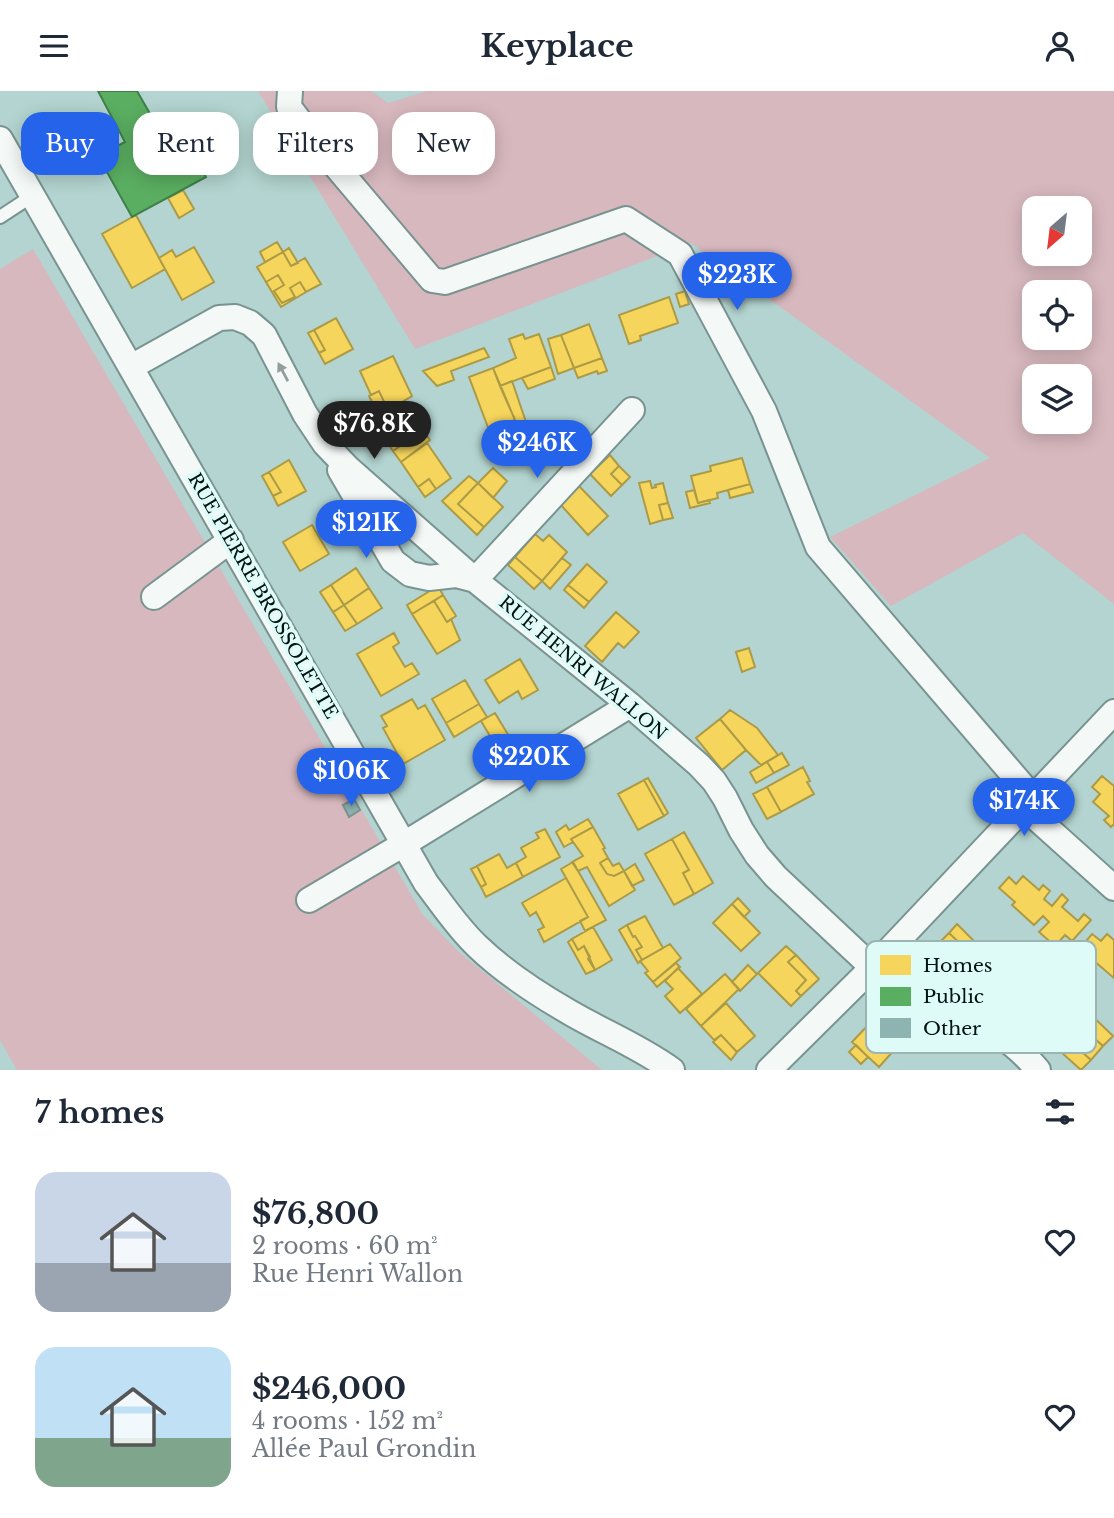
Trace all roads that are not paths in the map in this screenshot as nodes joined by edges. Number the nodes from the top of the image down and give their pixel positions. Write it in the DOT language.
graph roads {
  1 [pos="290,91"];
  2 [pos="0,139"];
  3 [pos="33,196"];
  4 [pos="0,217"];
  5 [pos="131,367"];
  6 [pos="632,410"];
  7 [pos="325,444"];
  8 [pos="231,540"];
  9 [pos="475,580"];
  10 [pos="154,597"];
  11 [pos="631,705"];
  12 [pos="1114,712"];
  13 [pos="1029,804"];
  14 [pos="404,844"];
  15 [pos="1114,888"];
  16 [pos="309,900"];
  17 [pos="898,941"];
  18 [pos="866,961"];
  19 [pos="866,974"];
  20 [pos="1023,1053"];
  21 [pos="672,1070"];
  22 [pos="769,1070"];
  23 [pos="1038,1070"];
  1 -- 13 [label="street"];
  2 -- 3 [label="street, RUE PIERRE BROSSOLETTE"];
  3 -- 4 [label="lane"];
  3 -- 5 [label="street, RUE PIERRE BROSSOLETTE"];
  7 -- 5 [label="street, RUE HENRI WALLON, one-way"];
  5 -- 8 [label="street, RUE PIERRE BROSSOLETTE"];
  6 -- 9 [label="street"];
  7 -- 9 [label="street, RUE HENRI WALLON"];
  7 -- 9 [label="street"];
  8 -- 10 [label="street"];
  8 -- 14 [label="street, RUE PIERRE BROSSOLETTE"];
  9 -- 11 [label="street, RUE HENRI WALLON"];
  11 -- 14 [label="street"];
  11 -- 18 [label="street, RUE HENRI WALLON"];
  12 -- 13 [label="street"];
  13 -- 15 [label="street"];
  13 -- 17 [label="street"];
  14 -- 16 [label="street"];
  14 -- 21 [label="street, RUE PIERRE BROSSOLETTE"];
  19 -- 22 [label="street"];
  20 -- 23 [label="street, RUE HENRI WALLON"];
}
